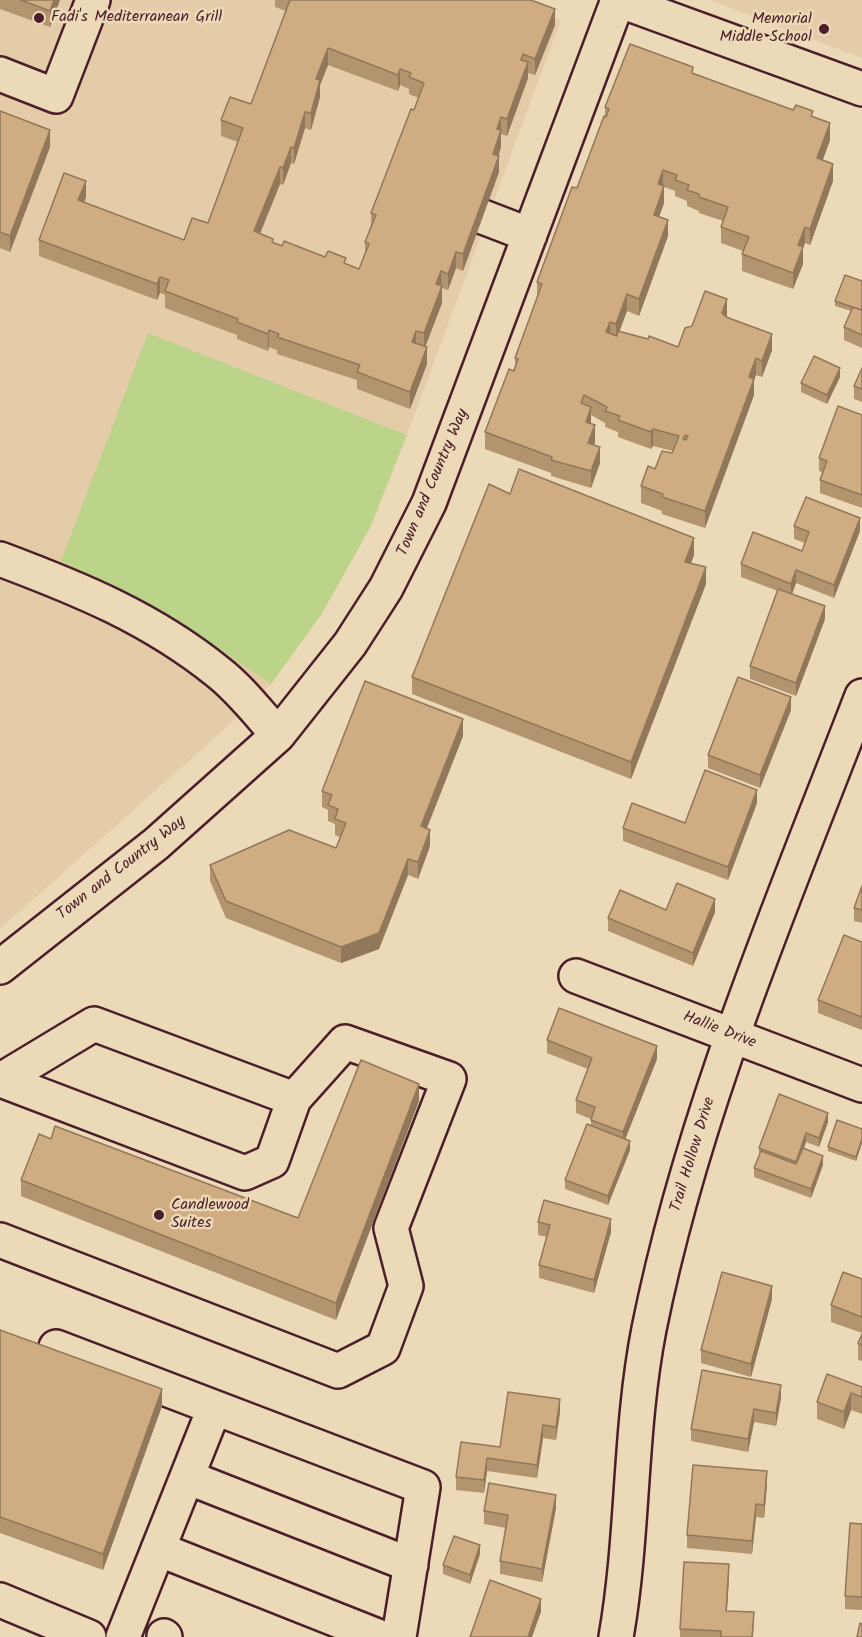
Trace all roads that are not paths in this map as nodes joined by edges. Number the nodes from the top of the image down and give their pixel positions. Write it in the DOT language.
graph roads {
  1 [pos="93,0"];
  2 [pos="618,0"];
  3 [pos="0,74"];
  4 [pos="862,89"];
  5 [pos="483,217"];
  6 [pos="530,235"];
  7 [pos="0,559"];
  8 [pos="862,696"];
  9 [pos="278,735"];
  10 [pos="0,967"];
  11 [pos="576,976"];
  12 [pos="731,1036"];
  13 [pos="0,1081"];
  14 [pos="862,1086"];
  15 [pos="294,1099"];
  16 [pos="0,1240"];
  17 [pos="56,1347"];
  18 [pos="214,1409"];
  19 [pos="187,1478"];
  20 [pos="158,1549"];
  21 [pos="411,1564"];
  22 [pos="0,1600"];
  23 [pos="89,1637"];
  24 [pos="123,1637"];
  25 [pos="380,1637"];
  26 [pos="399,1637"];
  27 [pos="616,1637"];
  1 -- 3 [label="street"];
  2 -- 4 [label="street"];
  2 -- 6 [label="street, Town and Country Way"];
  5 -- 6 [label="street"];
  6 -- 9 [label="street, Town and Country Way"];
  7 -- 9 [label="street"];
  8 -- 12 [label="street, Trail Hollow Drive"];
  9 -- 10 [label="street, Town and Country Way"];
  11 -- 12 [label="street, Hallie Drive"];
  12 -- 14 [label="street, Hallie Drive"];
  12 -- 27 [label="street, Trail Hollow Drive"];
  13 -- 15 [label="street"];
  13 -- 15 [label="street"];
  15 -- 16 [label="street"];
  17 -- 18 [label="street"];
  18 -- 19 [label="street"];
  18 -- 21 [label="street"];
  19 -- 20 [label="street"];
  19 -- 21 [label="street"];
  20 -- 24 [label="street"];
  20 -- 25 [label="street"];
  21 -- 26 [label="street"];
  22 -- 23 [label="street"];
}
